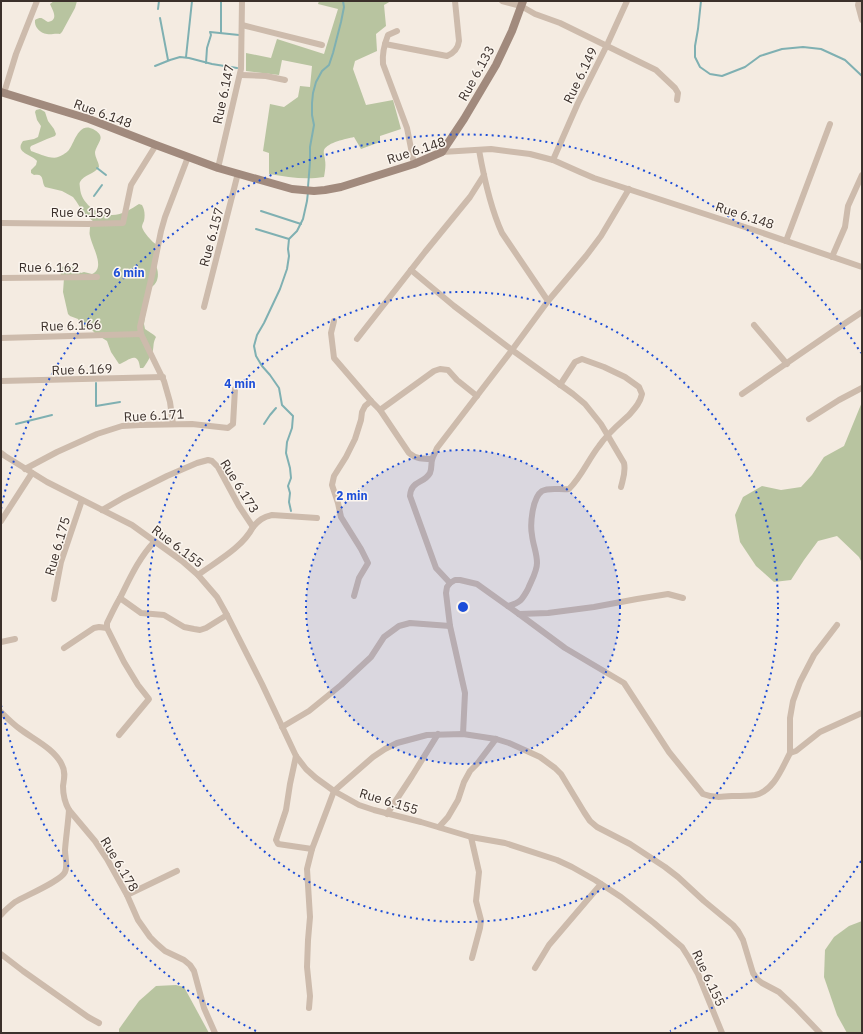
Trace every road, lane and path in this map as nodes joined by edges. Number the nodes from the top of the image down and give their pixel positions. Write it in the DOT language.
graph roads {
  1 [pos="37,1"];
  2 [pos="242,1"];
  3 [pos="456,1"];
  4 [pos="502,1"];
  5 [pos="627,1"];
  6 [pos="859,1"];
  7 [pos="522,4"];
  8 [pos="862,20"];
  9 [pos="242,25"];
  10 [pos="396,31"];
  11 [pos="322,44"];
  12 [pos="385,44"];
  13 [pos="607,46"];
  14 [pos="241,75"];
  15 [pos="286,80"];
  16 [pos="2,93"];
  17 [pos="677,100"];
  18 [pos="830,124"];
  19 [pos="156,145"];
  20 [pos="479,150"];
  21 [pos="442,152"];
  22 [pos="188,157"];
  23 [pos="553,160"];
  24 [pos="414,164"];
  25 [pos="218,168"];
  26 [pos="238,173"];
  27 [pos="484,175"];
  28 [pos="862,175"];
  29 [pos="629,189"];
  30 [pos="1,223"];
  31 [pos="786,241"];
  32 [pos="832,257"];
  33 [pos="862,267"];
  34 [pos="411,270"];
  35 [pos="97,277"];
  36 [pos="1,278"];
  37 [pos="548,301"];
  38 [pos="204,307"];
  39 [pos="862,312"];
  40 [pos="334,321"];
  41 [pos="754,325"];
  42 [pos="141,334"];
  43 [pos="1,338"];
  44 [pos="357,340"];
  45 [pos="512,350"];
  46 [pos="787,364"];
  47 [pos="163,377"];
  48 [pos="1,382"];
  49 [pos="560,385"];
  50 [pos="862,388"];
  51 [pos="235,389"];
  52 [pos="742,394"];
  53 [pos="477,396"];
  54 [pos="371,401"];
  55 [pos="380,410"];
  56 [pos="809,419"];
  57 [pos="174,424"];
  58 [pos="608,435"];
  59 [pos="1,453"];
  60 [pos="432,459"];
  61 [pos="25,469"];
  62 [pos="32,473"];
  63 [pos="621,487"];
  64 [pos="82,500"];
  65 [pos="102,510"];
  66 [pos="317,518"];
  67 [pos="1,521"];
  68 [pos="253,526"];
  69 [pos="154,542"];
  70 [pos="198,575"];
  71 [pos="450,583"];
  72 [pos="354,596"];
  73 [pos="120,598"];
  74 [pos="682,598"];
  75 [pos="54,599"];
  76 [pos="508,606"];
  77 [pos="519,614"];
  78 [pos="227,615"];
  79 [pos="837,625"];
  80 [pos="450,626"];
  81 [pos="107,628"];
  82 [pos="15,639"];
  83 [pos="1,642"];
  84 [pos="64,648"];
  85 [pos="1,712"];
  86 [pos="862,713"];
  87 [pos="282,727"];
  88 [pos="438,734"];
  89 [pos="463,734"];
  90 [pos="119,735"];
  91 [pos="496,739"];
  92 [pos="790,753"];
  93 [pos="296,756"];
  94 [pos="334,791"];
  95 [pos="69,810"];
  96 [pos="387,814"];
  97 [pos="439,827"];
  98 [pos="471,837"];
  99 [pos="312,849"];
  100 [pos="177,871"];
  101 [pos="601,884"];
  102 [pos="127,895"];
  103 [pos="1,915"];
  104 [pos="1,954"];
  105 [pos="472,958"];
  106 [pos="535,968"];
  107 [pos="309,1008"];
  108 [pos="99,1023"];
  109 [pos="215,1033"];
  110 [pos="722,1033"];
  111 [pos="820,1033"];
  1 -- 16 [label="street"];
  2 -- 9 [label="street, Rue 6.147"];
  3 -- 12 [label="street"];
  4 -- 7 [label="street"];
  5 -- 13 [label="street, Rue 6.149"];
  6 -- 8 [label="street"];
  7 -- 13 [label="street"];
  7 -- 21 [label="street, Rue 6.133"];
  9 -- 11 [label="street"];
  9 -- 14 [label="street, Rue 6.147"];
  10 -- 12 [label="street"];
  12 -- 24 [label="street"];
  13 -- 17 [label="street"];
  13 -- 23 [label="street, Rue 6.149"];
  14 -- 15 [label="street"];
  14 -- 25 [label="street, Rue 6.147"];
  16 -- 19 [label="street, Rue 6.148"];
  18 -- 31 [label="street"];
  19 -- 22 [label="street, Rue 6.148"];
  19 -- 30 [label="street, Rue 6.159"];
  20 -- 21 [label="street, Rue 6.148"];
  20 -- 23 [label="street, Rue 6.148"];
  20 -- 27 [label="street"];
  21 -- 24 [label="street, Rue 6.148"];
  22 -- 25 [label="street, Rue 6.148"];
  22 -- 42 [label="street"];
  23 -- 29 [label="street, Rue 6.148"];
  24 -- 26 [label="street, Rue 6.148"];
  25 -- 26 [label="street, Rue 6.148"];
  26 -- 38 [label="street, Rue 6.157"];
  27 -- 34 [label="street"];
  27 -- 37 [label="street"];
  28 -- 32 [label="street"];
  29 -- 31 [label="street, Rue 6.148"];
  29 -- 37 [label="street"];
  31 -- 32 [label="street, Rue 6.148"];
  32 -- 33 [label="street, Rue 6.148"];
  34 -- 44 [label="street"];
  34 -- 45 [label="street"];
  35 -- 36 [label="street, Rue 6.162"];
  37 -- 45 [label="street"];
  39 -- 46 [label="street"];
  40 -- 54 [label="street"];
  41 -- 46 [label="street"];
  42 -- 43 [label="street, Rue 6.166"];
  42 -- 47 [label="street"];
  45 -- 49 [label="street"];
  45 -- 53 [label="street"];
  46 -- 52 [label="street"];
  47 -- 48 [label="street, Rue 6.169"];
  47 -- 57 [label="street"];
  49 -- 58 [label="street"];
  49 -- 58 [label="street"];
  50 -- 56 [label="street"];
  51 -- 57 [label="street, Rue 6.171"];
  53 -- 55 [label="street"];
  53 -- 60 [label="street"];
  54 -- 55 [label="street"];
  54 -- 72 [label="street"];
  55 -- 60 [label="street"];
  57 -- 61 [label="street, Rue 6.171"];
  58 -- 63 [label="street"];
  58 -- 76 [label="street"];
  59 -- 61 [label="street, Rue 6.155"];
  60 -- 71 [label="street"];
  61 -- 62 [label="street, Rue 6.155"];
  62 -- 64 [label="street, Rue 6.155"];
  62 -- 67 [label="street"];
  64 -- 65 [label="street, Rue 6.155"];
  64 -- 75 [label="street, Rue 6.175"];
  65 -- 68 [label="street, Rue 6.173"];
  65 -- 69 [label="street, Rue 6.155"];
  66 -- 68 [label="street, Rue 6.173"];
  68 -- 70 [label="street"];
  69 -- 70 [label="street, Rue 6.155"];
  69 -- 73 [label="street"];
  70 -- 78 [label="street, Rue 6.155"];
  71 -- 76 [label="street"];
  71 -- 80 [label="street"];
  73 -- 78 [label="street"];
  73 -- 81 [label="street"];
  74 -- 77 [label="street"];
  76 -- 77 [label="street"];
  77 -- 92 [label="street"];
  78 -- 87 [label="street, Rue 6.155"];
  79 -- 92 [label="street"];
  80 -- 87 [label="street"];
  80 -- 89 [label="street"];
  81 -- 84 [label="street"];
  81 -- 90 [label="street"];
  82 -- 83 [label="street"];
  85 -- 95 [label="street, Rue 6.178"];
  86 -- 92 [label="street"];
  87 -- 93 [label="street, Rue 6.155"];
  88 -- 89 [label="street"];
  88 -- 94 [label="street"];
  88 -- 96 [label="street"];
  89 -- 91 [label="street"];
  91 -- 97 [label="street"];
  91 -- 111 [label="street"];
  93 -- 94 [label="street, Rue 6.155"];
  93 -- 99 [label="street"];
  94 -- 96 [label="street, Rue 6.155"];
  94 -- 99 [label="street"];
  95 -- 102 [label="street, Rue 6.178"];
  95 -- 103 [label="street"];
  96 -- 97 [label="street, Rue 6.155"];
  97 -- 98 [label="street, Rue 6.155"];
  98 -- 101 [label="street, Rue 6.155"];
  98 -- 105 [label="street"];
  99 -- 107 [label="street"];
  100 -- 102 [label="street"];
  101 -- 106 [label="street"];
  101 -- 110 [label="street, Rue 6.155"];
  102 -- 109 [label="street, Rue 6.178"];
  104 -- 108 [label="street"];
}
